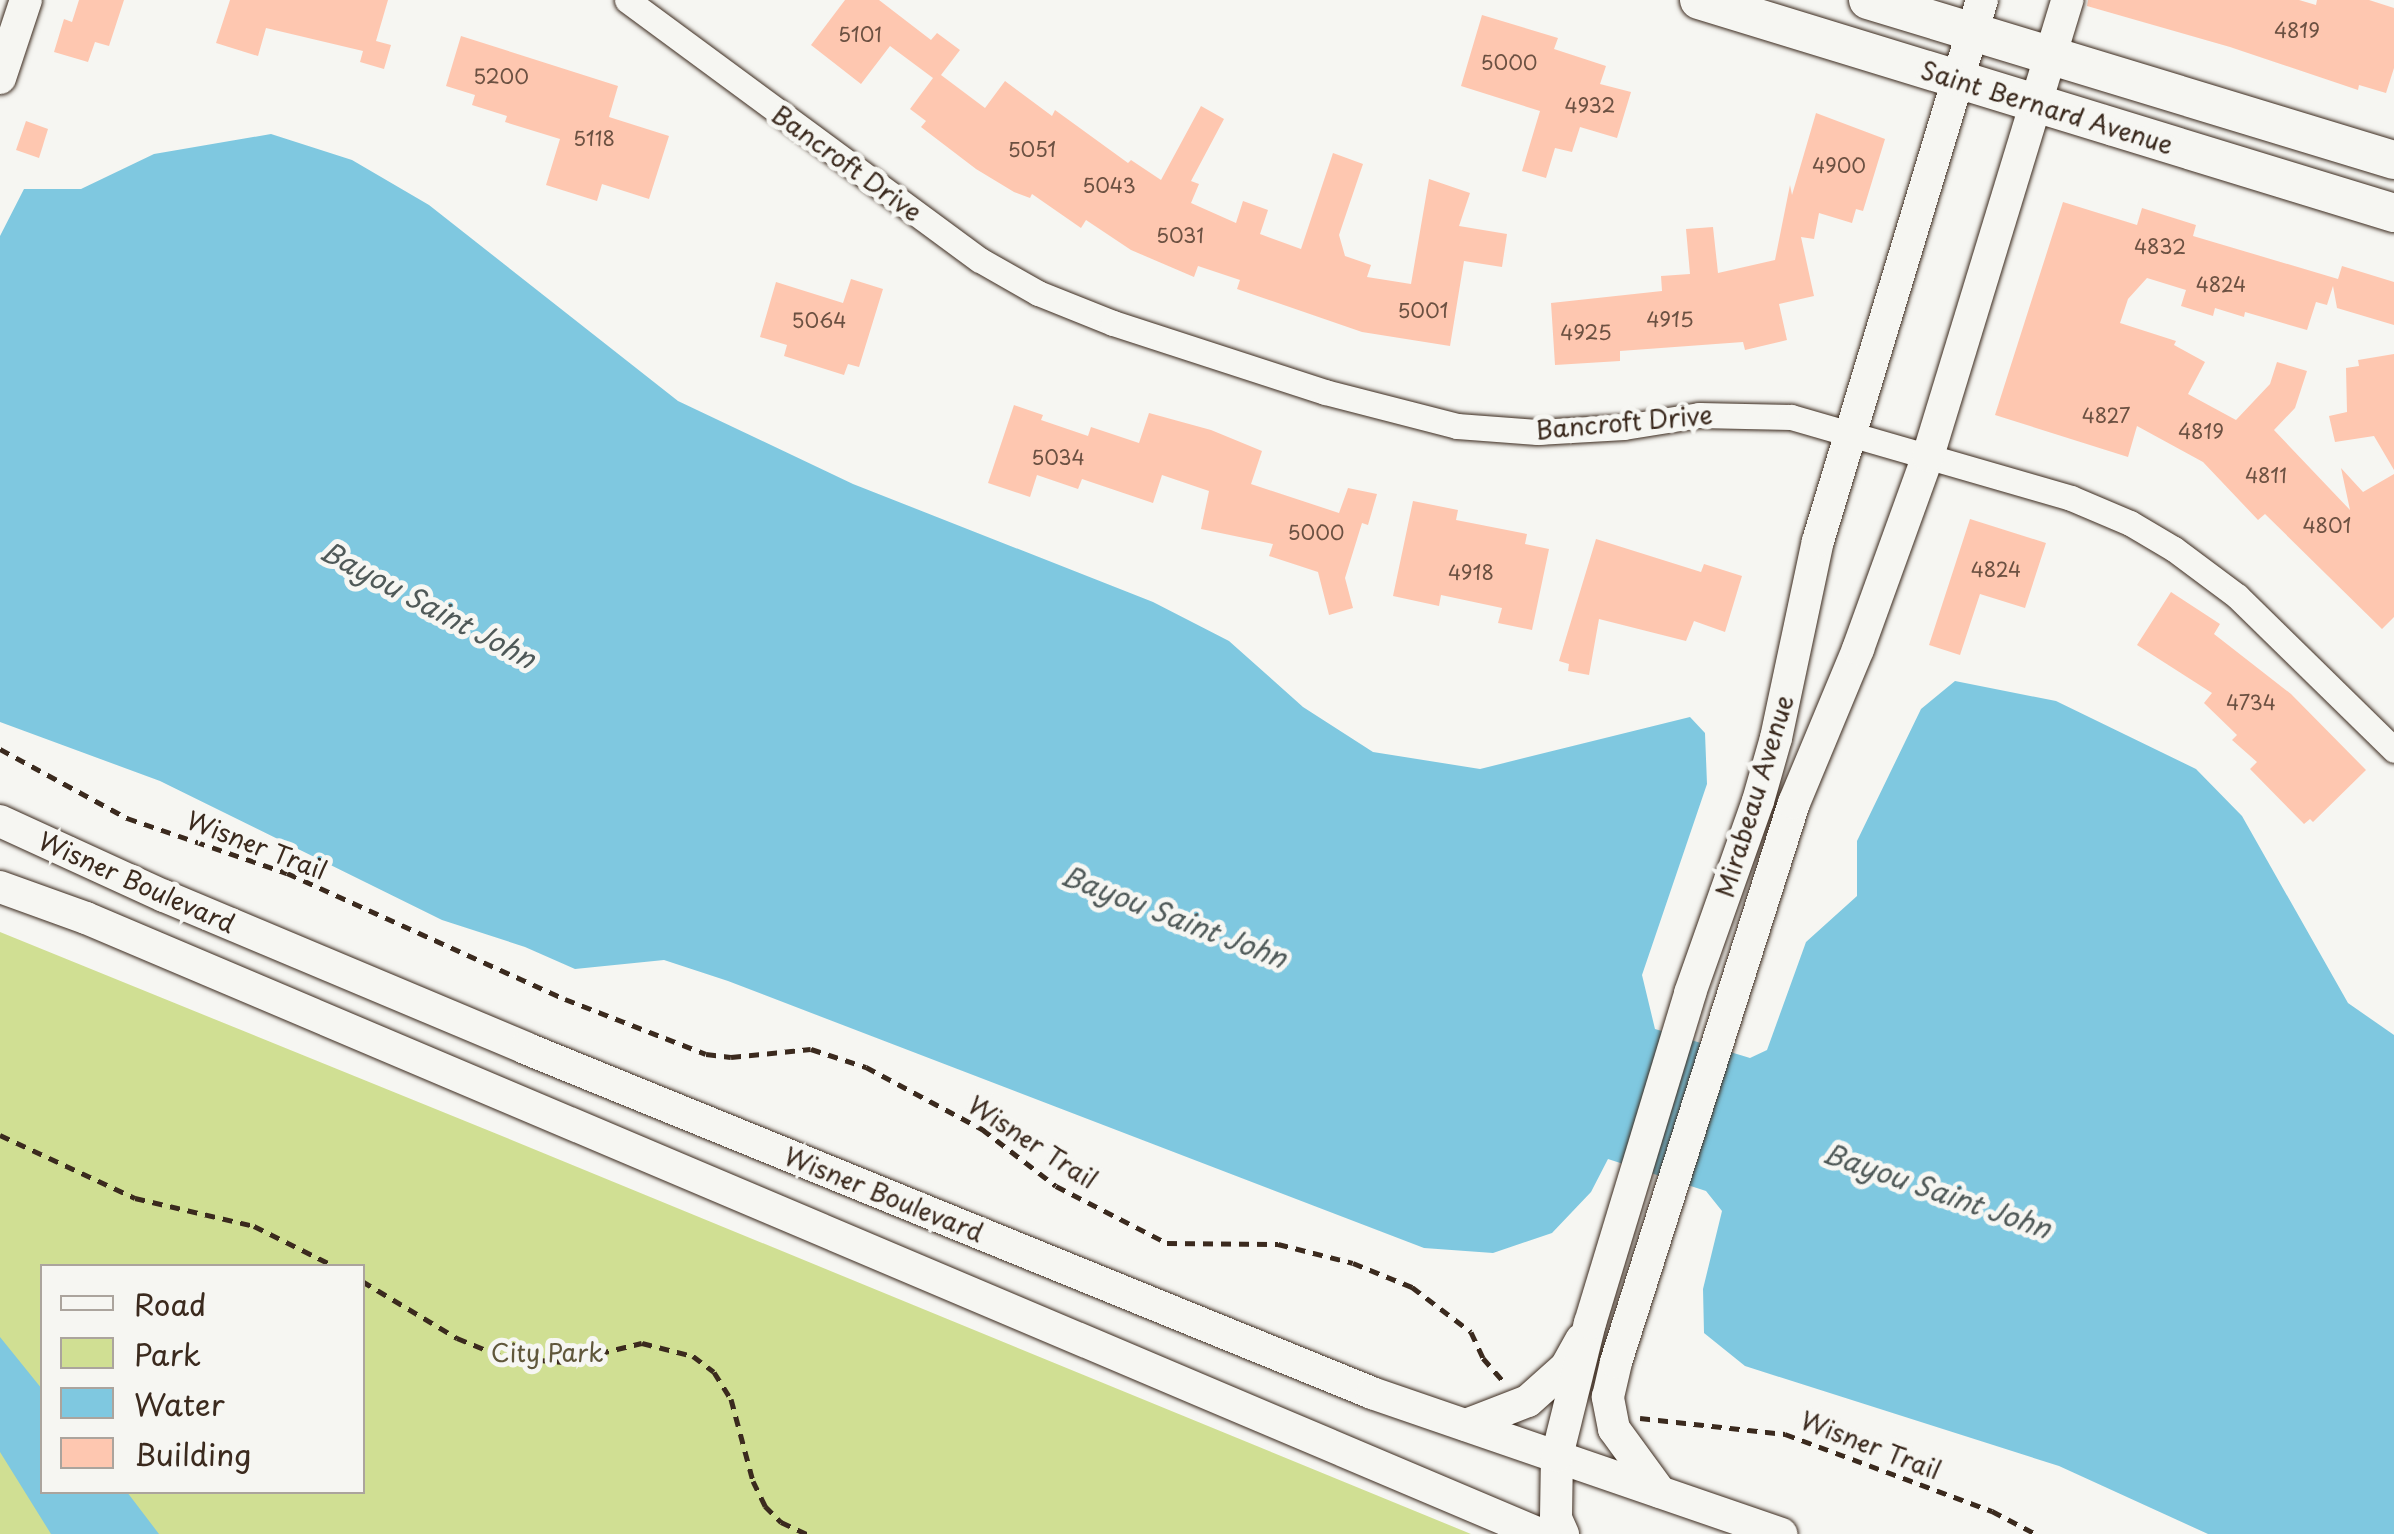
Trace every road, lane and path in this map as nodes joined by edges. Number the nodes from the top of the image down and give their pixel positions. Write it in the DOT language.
graph roads {
  1 [pos="26,0"];
  2 [pos="627,0"];
  3 [pos="1699,0"];
  4 [pos="1868,0"];
  5 [pos="2067,0"];
  6 [pos="1977,16"];
  7 [pos="2050,55"];
  8 [pos="0,78"];
  9 [pos="1958,80"];
  10 [pos="2035,103"];
  11 [pos="2394,160"];
  12 [pos="2394,213"];
  13 [pos="1850,432"];
  14 [pos="1928,456"];
  15 [pos="0,750"];
  16 [pos="2394,750"];
  17 [pos="0,821"];
  18 [pos="0,887"];
  19 [pos="0,1135"];
  20 [pos="330,1264"];
  21 [pos="365,1283"];
  22 [pos="1590,1323"];
  23 [pos="1534,1396"];
  24 [pos="1612,1416"];
  25 [pos="1466,1426"];
  26 [pos="1557,1456"];
  27 [pos="1660,1492"];
  28 [pos="807,1534"];
  29 [pos="1539,1534"];
  30 [pos="1563,1534"];
  31 [pos="1781,1534"];
  32 [pos="2036,1534"];
  1 -- 8 [label="street"];
  2 -- 13 [label="street, Bancroft Drive"];
  3 -- 9 [label="main road, Saint Bernard Avenue"];
  4 -- 6 [label="main road, Saint Bernard Avenue"];
  5 -- 7 [label="street, Mirabeau Avenue"];
  6 -- 7 [label="main road, Saint Bernard Avenue"];
  6 -- 9 [label="street, Mirabeau Avenue"];
  7 -- 10 [label="street, Mirabeau Avenue"];
  7 -- 11 [label="main road, Saint Bernard Avenue"];
  9 -- 10 [label="main road, Saint Bernard Avenue"];
  9 -- 13 [label="street, Mirabeau Avenue"];
  10 -- 12 [label="main road, Saint Bernard Avenue"];
  10 -- 14 [label="street, Mirabeau Avenue"];
  13 -- 14 [label="street, Bancroft Drive"];
  13 -- 22 [label="street, Mirabeau Avenue"];
  14 -- 16 [label="street, Bancroft Drive"];
  14 -- 24 [label="street, Mirabeau Avenue"];
  15 -- 23 [label="path, Wisner Trail"];
  17 -- 25 [label="street, Wisner Boulevard"];
  18 -- 29 [label="street, Wisner Boulevard"];
  19 -- 20 [label="path"];
  21 -- 28 [label="path"];
  22 -- 23 [label="street"];
  22 -- 26 [label="street, Mirabeau Avenue"];
  23 -- 25 [label="street"];
  24 -- 27 [label="street"];
  24 -- 32 [label="path, Wisner Trail"];
  25 -- 26 [label="street, Wisner Boulevard"];
  26 -- 27 [label="street, Wisner Boulevard"];
  26 -- 30 [label="street, Mirabeau Avenue"];
  27 -- 31 [label="street, Wisner Boulevard"];
}
